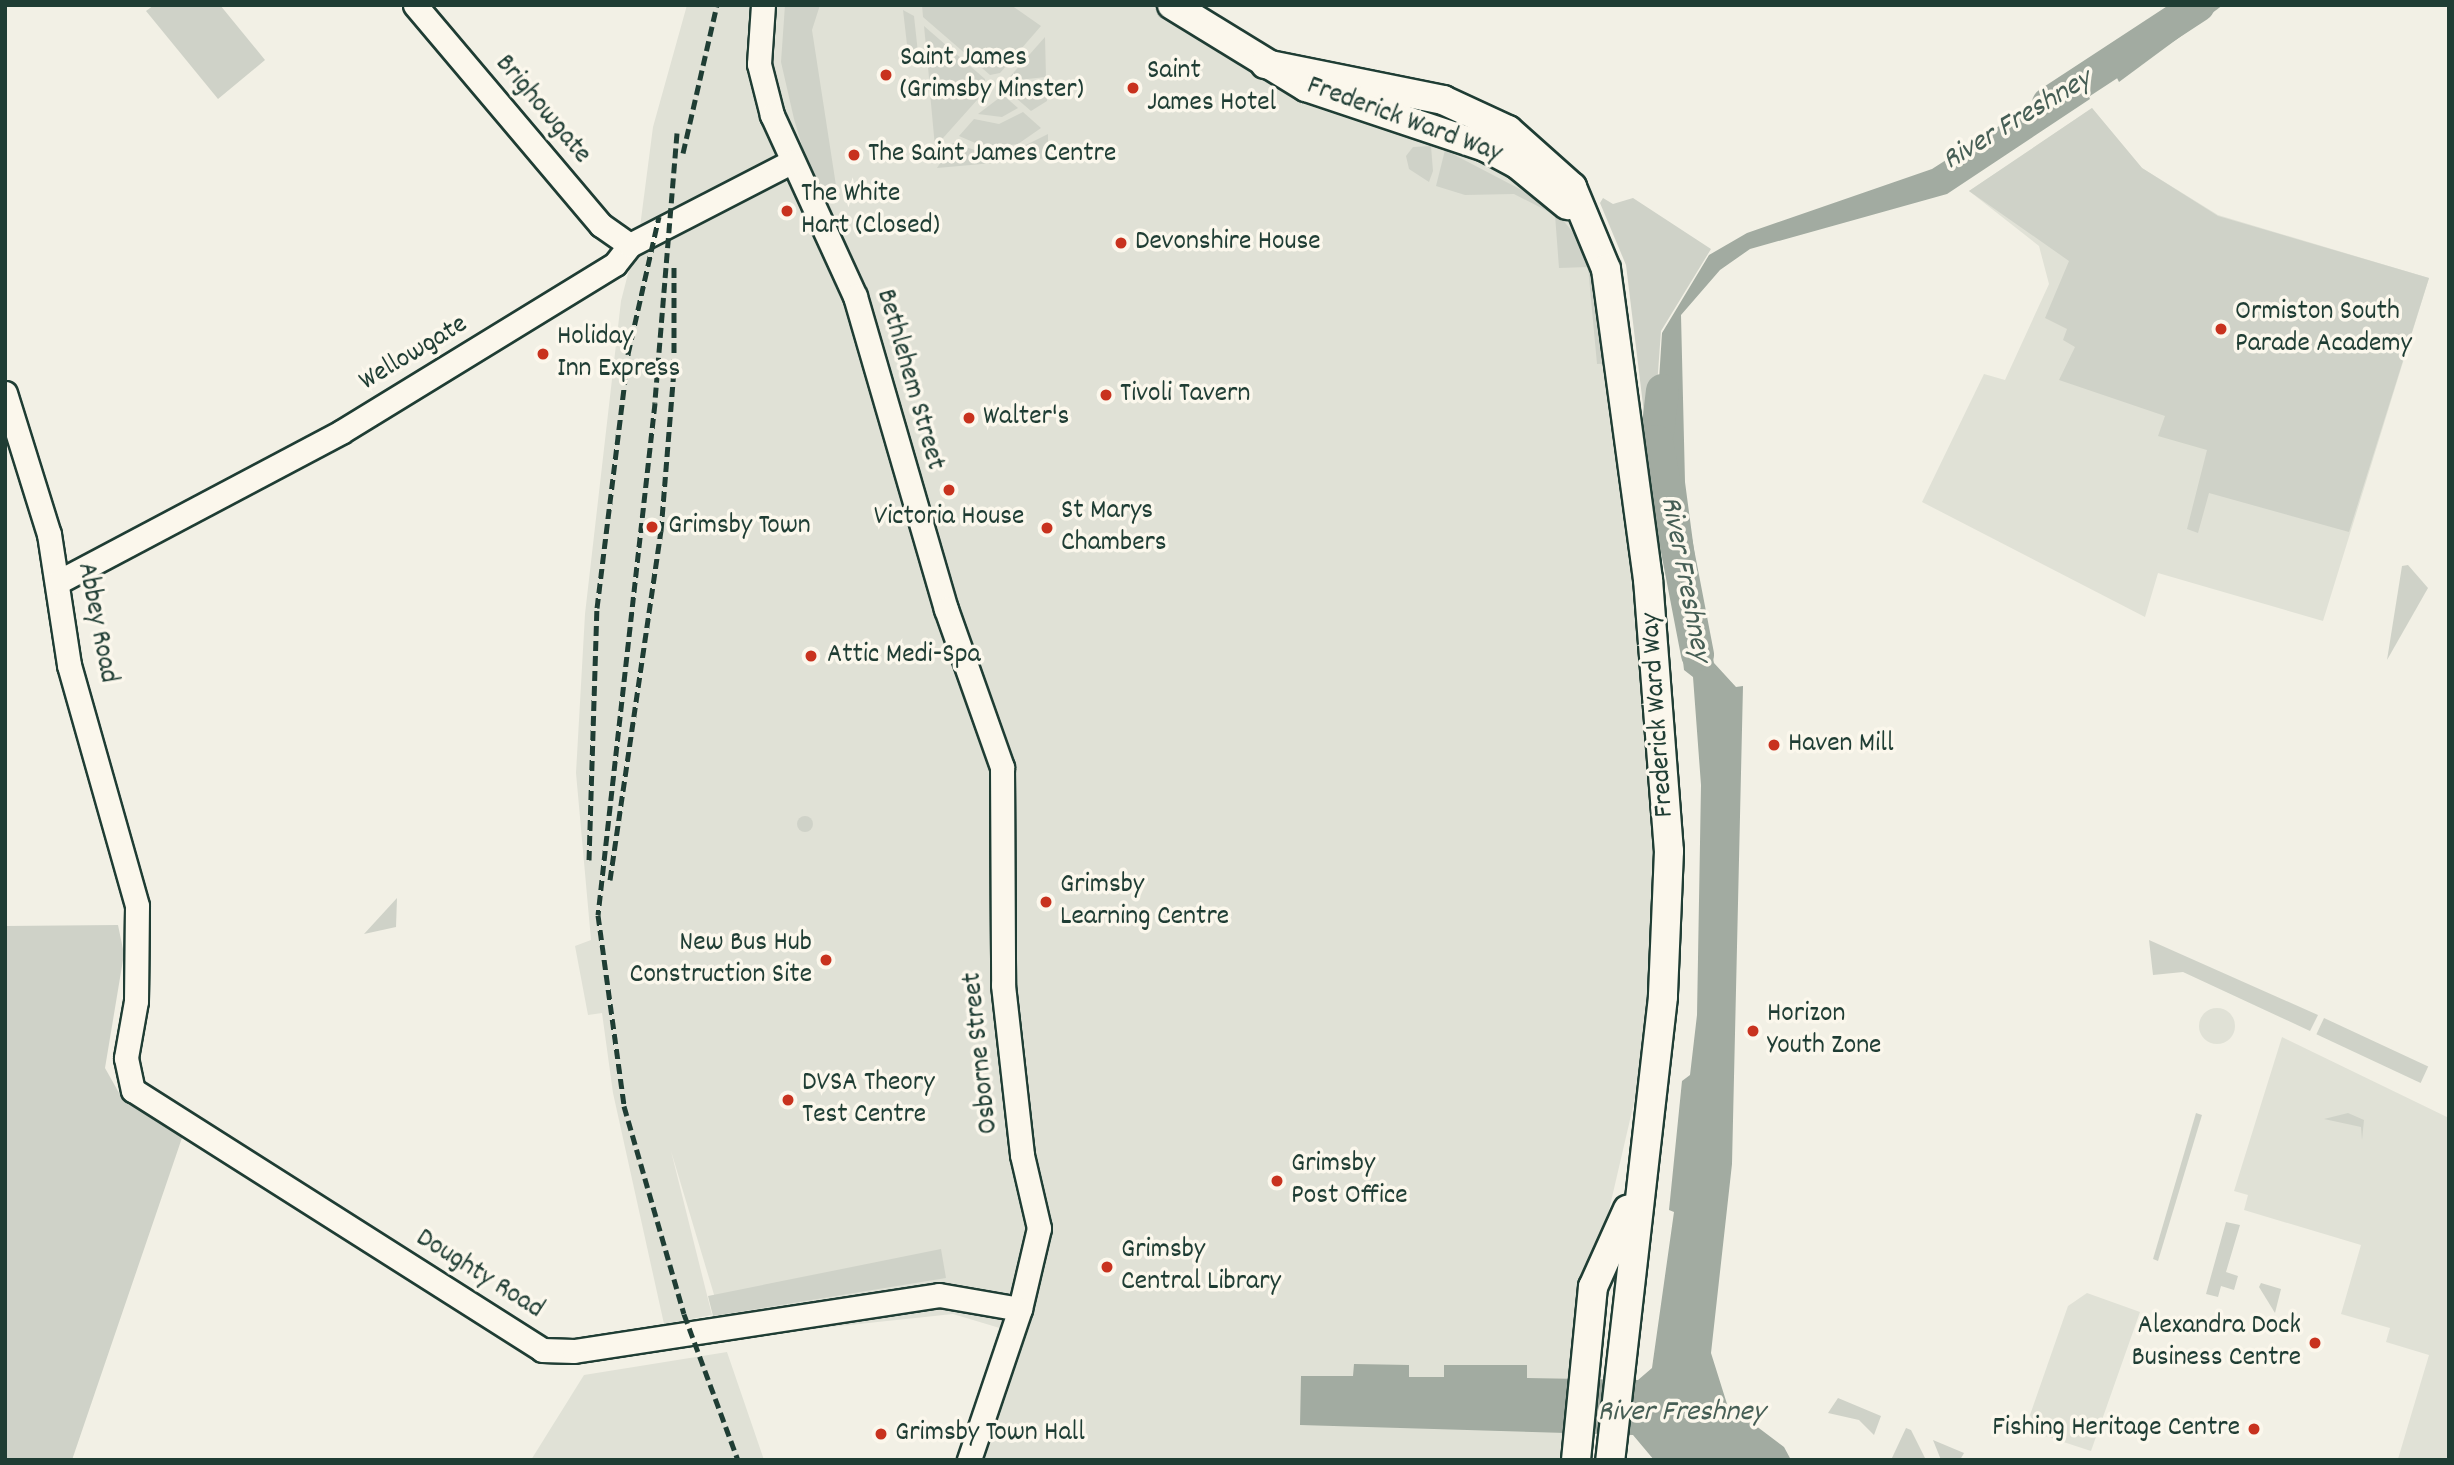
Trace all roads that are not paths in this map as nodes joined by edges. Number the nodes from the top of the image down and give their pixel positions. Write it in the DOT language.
graph roads {
  1 [pos="415,5"];
  2 [pos="763,5"];
  3 [pos="1172,5"];
  4 [pos="791,162"];
  5 [pos="630,245"];
  6 [pos="5,393"];
  7 [pos="58,582"];
  8 [pos="1004,786"];
  9 [pos="137,906"];
  10 [pos="1638,1191"];
  11 [pos="1020,1309"];
  12 [pos="1576,1455"];
  13 [pos="1611,1455"];
  14 [pos="969,1460"];
  1 -- 5 [label="street, Brighowgate"];
  2 -- 4 [label="street, Bethlehem Street"];
  3 -- 10 [label="main road, Frederick Ward Way"];
  4 -- 5 [label="street, Wellowgate"];
  4 -- 8 [label="street, Bethlehem Street"];
  5 -- 7 [label="street, Wellowgate"];
  6 -- 7 [label="street, Abbey Road"];
  7 -- 9 [label="street, Abbey Road"];
  8 -- 11 [label="street, Osborne Street"];
  9 -- 11 [label="street, Doughty Road"];
  10 -- 12 [label="main road, Frederick Ward Way"];
  10 -- 13 [label="main road, Frederick Ward Way"];
  11 -- 14 [label="street, Osborne Street"];
}
